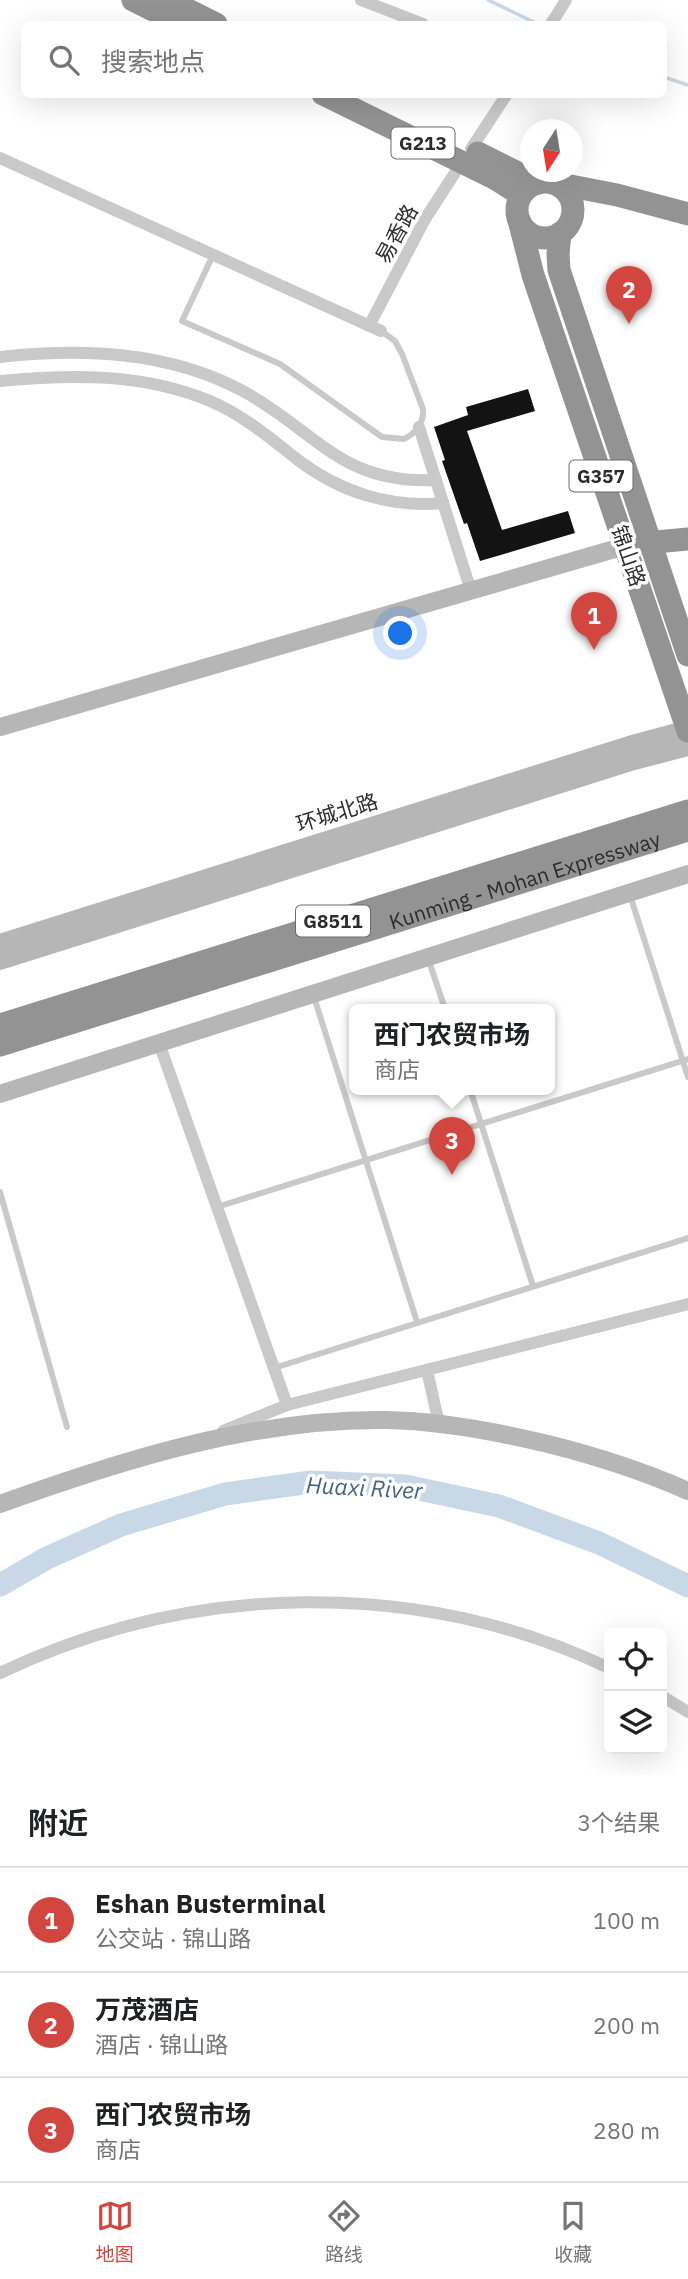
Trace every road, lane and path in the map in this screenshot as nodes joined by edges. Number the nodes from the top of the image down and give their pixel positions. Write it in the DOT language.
graph roads {
  1 [pos="132,0"];
  2 [pos="167,0"];
  3 [pos="361,0"];
  4 [pos="564,2"];
  5 [pos="175,21"];
  6 [pos="210,21"];
  7 [pos="415,21"];
  8 [pos="553,21"];
  9 [pos="332,98"];
  10 [pos="366,98"];
  11 [pos="504,98"];
  12 [pos="467,156"];
  13 [pos="0,158"];
  14 [pos="537,187"];
  15 [pos="617,195"];
  16 [pos="688,214"];
  17 [pos="519,220"];
  18 [pos="564,228"];
  19 [pos="213,255"];
  20 [pos="375,329"];
  21 [pos="0,357"];
  22 [pos="0,381"];
  23 [pos="419,428"];
  24 [pos="436,480"];
  25 [pos="443,503"];
  26 [pos="688,539"];
  27 [pos="650,543"];
  28 [pos="625,545"];
  29 [pos="471,590"];
  30 [pos="684,627"];
  31 [pos="688,655"];
  32 [pos="663,659"];
  33 [pos="0,727"];
  34 [pos="688,729"];
  35 [pos="688,747"];
  36 [pos="678,830"];
  37 [pos="688,874"];
  38 [pos="629,893"];
  39 [pos="0,943"];
  40 [pos="428,957"];
  41 [pos="0,961"];
  42 [pos="313,994"];
  43 [pos="443,1004"];
  44 [pos="0,1025"];
  45 [pos="159,1043"];
  46 [pos="0,1045"];
  47 [pos="685,1060"];
  48 [pos="688,1077"];
  49 [pos="0,1094"];
  50 [pos="472,1095"];
  51 [pos="481,1124"];
  52 [pos="366,1160"];
  53 [pos="0,1192"];
  54 [pos="217,1207"];
  55 [pos="688,1238"];
  56 [pos="533,1286"];
  57 [pos="688,1304"];
  58 [pos="418,1322"];
  59 [pos="274,1368"];
  60 [pos="427,1370"];
  61 [pos="287,1405"];
  62 [pos="439,1424"];
  63 [pos="67,1427"];
  64 [pos="184,1447"];
  65 [pos="688,1491"];
  66 [pos="0,1504"];
  67 [pos="604,1666"];
  68 [pos="0,1673"];
  69 [pos="667,1699"];
  70 [pos="688,1712"];
  1 -- 5 [label="highway"];
  2 -- 6 [label="highway"];
  3 -- 7 [label="street"];
  4 -- 8 [label="street"];
  9 -- 12 [label="highway, G213"];
  10 -- 12 [label="highway, G213"];
  11 -- 12 [label="street, 易香路"];
  12 -- 14 [label="highway, G213"];
  12 -- 20 [label="street, 易香路"];
  13 -- 19 [label="street"];
  14 -- 15 [label="highway, G213"];
  14 -- 17 [label="highway, G357"];
  14 -- 18 [label="highway, G357"];
  15 -- 16 [label="highway, G213"];
  15 -- 18 [label="highway"];
  17 -- 18 [label="highway"];
  17 -- 28 [label="highway, 锦山路 / G357"];
  18 -- 27 [label="highway, 锦山路 / G357"];
  19 -- 20 [label="street"];
  19 -- 23 [label="lane"];
  20 -- 23 [label="lane"];
  21 -- 24 [label="street"];
  22 -- 25 [label="street"];
  23 -- 24 [label="street"];
  24 -- 25 [label="street"];
  25 -- 29 [label="street"];
  26 -- 27 [label="highway"];
  27 -- 28 [label="highway"];
  27 -- 30 [label="highway, 锦山路 / G357"];
  28 -- 29 [label="street"];
  28 -- 32 [label="highway, 锦山路 / G357"];
  29 -- 33 [label="street"];
  30 -- 31 [label="highway, 锦山路 / G357"];
  30 -- 32 [label="highway"];
  32 -- 34 [label="highway, 锦山路 / G357"];
  34 -- 39 [label="street, 环城北路"];
  35 -- 41 [label="street, 环城北路"];
  36 -- 44 [label="highway, Kunming - Mohan Expressway / G8511"];
  36 -- 46 [label="highway, Kunming - Mohan Expressway / G8511"];
  37 -- 38 [label="street"];
  38 -- 40 [label="street"];
  38 -- 47 [label="lane"];
  40 -- 42 [label="street"];
  40 -- 43 [label="lane"];
  42 -- 45 [label="street"];
  42 -- 52 [label="lane"];
  45 -- 49 [label="street"];
  45 -- 54 [label="street"];
  47 -- 48 [label="lane"];
  47 -- 51 [label="lane"];
  50 -- 51 [label="lane"];
  51 -- 52 [label="lane"];
  51 -- 56 [label="lane"];
  52 -- 54 [label="lane"];
  52 -- 58 [label="lane"];
  53 -- 63 [label="lane"];
  54 -- 59 [label="street"];
  55 -- 56 [label="lane"];
  56 -- 58 [label="lane"];
  57 -- 60 [label="street"];
  58 -- 59 [label="lane"];
  59 -- 61 [label="street"];
  60 -- 61 [label="street"];
  60 -- 62 [label="street"];
  61 -- 64 [label="street"];
  62 -- 64 [label="street"];
  62 -- 65 [label="street"];
  64 -- 66 [label="street"];
  67 -- 68 [label="street"];
  69 -- 70 [label="street"];
}
